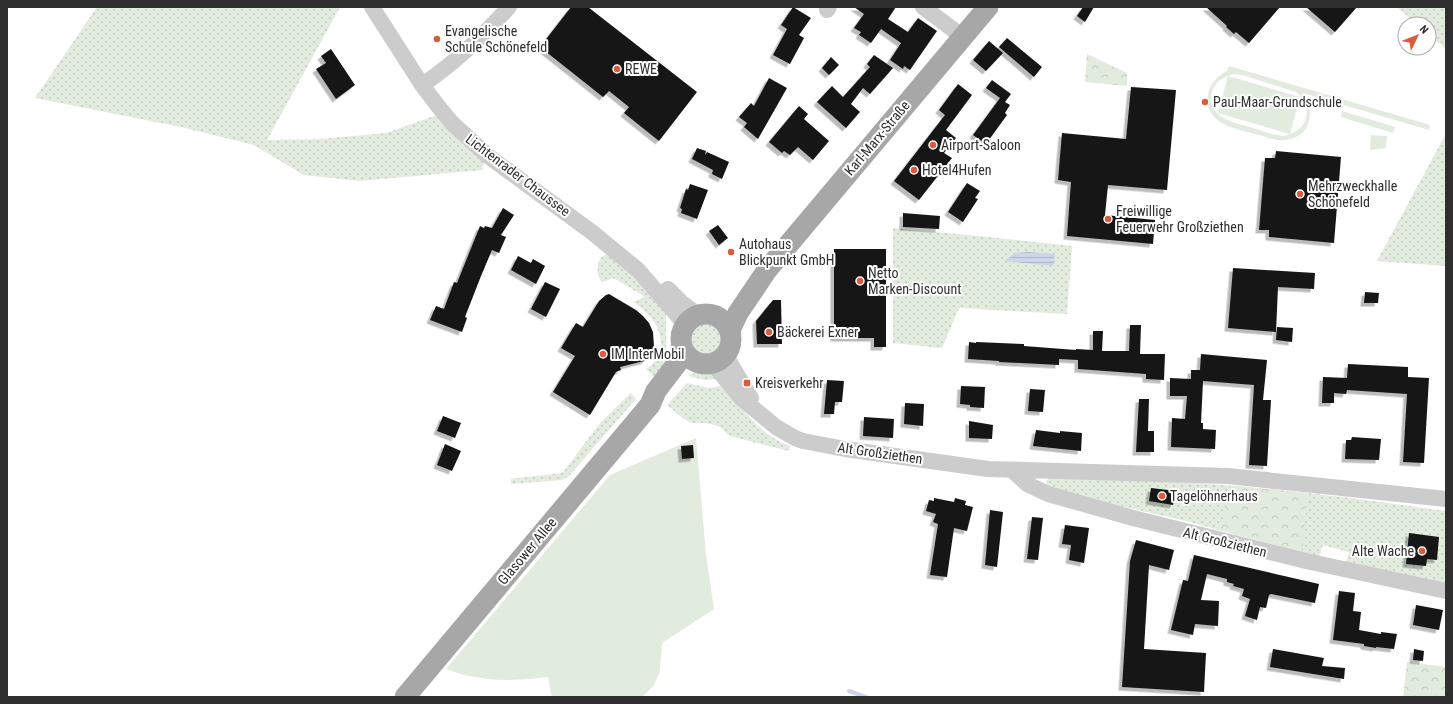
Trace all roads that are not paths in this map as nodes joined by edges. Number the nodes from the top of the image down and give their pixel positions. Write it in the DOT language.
graph roads {
  1 [pos="372,7"];
  2 [pos="509,7"];
  3 [pos="923,7"];
  4 [pos="988,7"];
  5 [pos="963,37"];
  6 [pos="422,85"];
  7 [pos="707,322"];
  8 [pos="705,359"];
  9 [pos="1012,470"];
  10 [pos="1446,499"];
  11 [pos="1446,591"];
  12 [pos="405,697"];
  1 -- 6 [label="street, Lichtenrader Chaussee"];
  2 -- 6 [label="street"];
  3 -- 5 [label="street"];
  4 -- 5 [label="main road, Karl-Marx-Straße"];
  5 -- 7 [label="main road, Karl-Marx-Straße"];
  6 -- 7 [label="street, Lichtenrader Chaussee"];
  7 -- 8 [label="main road"];
  7 -- 8 [label="main road"];
  8 -- 9 [label="street, Alt Großziethen"];
  8 -- 12 [label="main road, Glasower Allee"];
  9 -- 10 [label="street, Alt Großziethen"];
  9 -- 11 [label="street, Alt Großziethen"];
}
